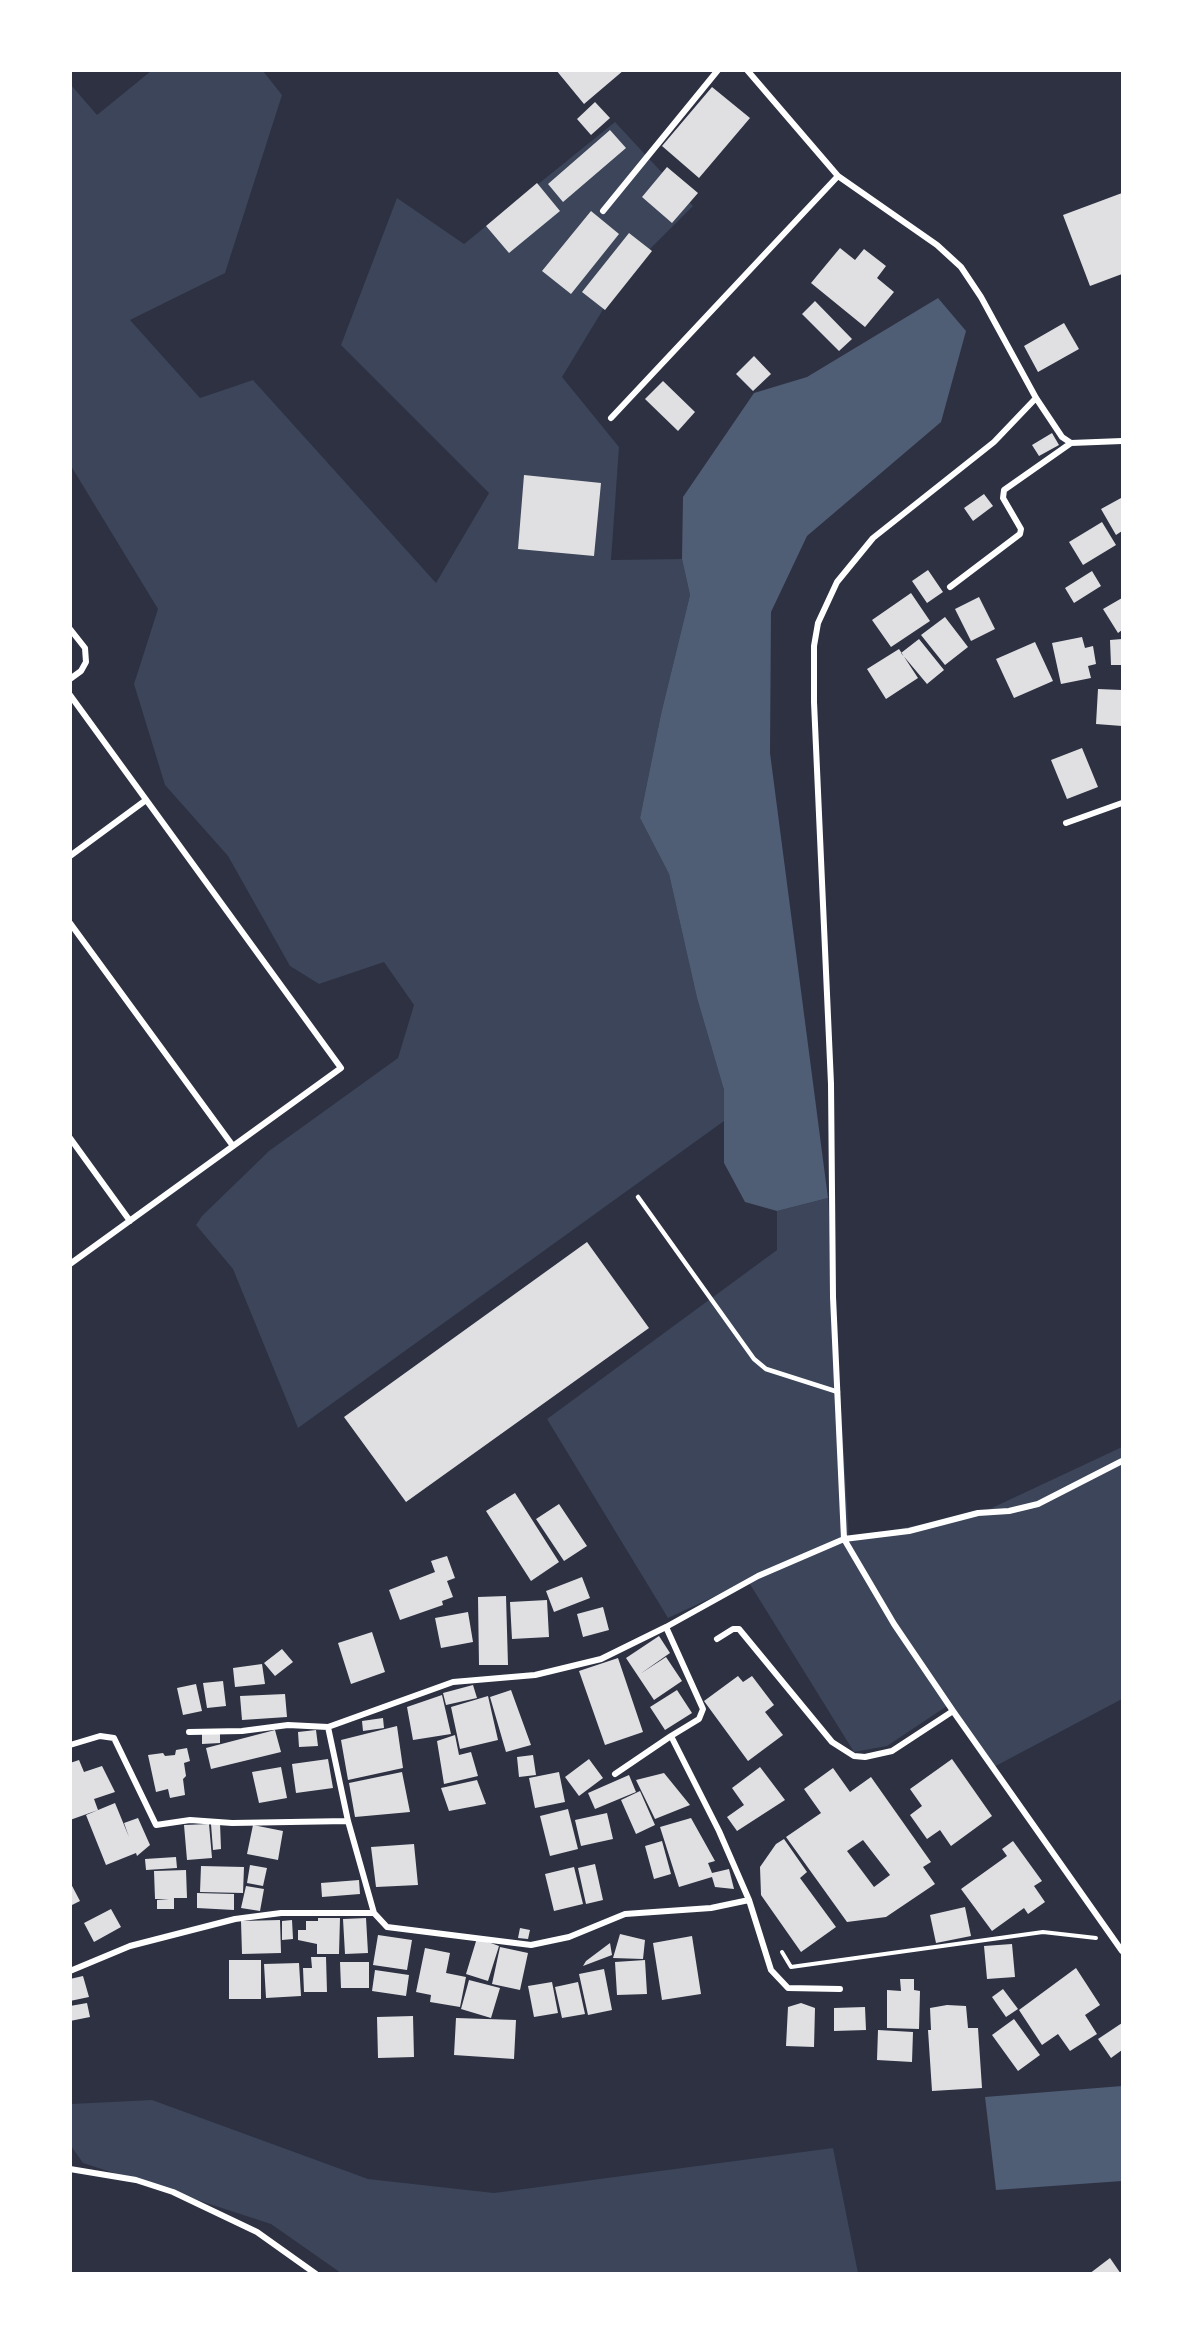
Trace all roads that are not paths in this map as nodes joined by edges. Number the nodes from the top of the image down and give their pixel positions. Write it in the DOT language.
graph roads {
  1 [pos="718,70"];
  2 [pos="747,70"];
  3 [pos="838,176"];
  4 [pos="603,211"];
  5 [pos="1036,398"];
  6 [pos="611,418"];
  7 [pos="1122,441"];
  8 [pos="1071,443"];
  9 [pos="950,587"];
  10 [pos="70,628"];
  11 [pos="70,679"];
  12 [pos="70,695"];
  13 [pos="146,800"];
  14 [pos="1122,803"];
  15 [pos="1066,823"];
  16 [pos="70,856"];
  17 [pos="70,923"];
  18 [pos="70,1138"];
  19 [pos="233,1146"];
  20 [pos="638,1197"];
  21 [pos="130,1221"];
  22 [pos="671,1243"];
  23 [pos="665,1248"];
  24 [pos="70,1264"];
  25 [pos="838,1392"];
  26 [pos="1122,1461"];
  27 [pos="844,1539"];
  28 [pos="666,1627"];
  29 [pos="717,1639"];
  30 [pos="953,1712"];
  31 [pos="328,1727"];
  32 [pos="189,1732"];
  33 [pos="671,1736"];
  34 [pos="70,1745"];
  35 [pos="615,1774"];
  36 [pos="348,1821"];
  37 [pos="749,1900"];
  38 [pos="374,1913"];
  39 [pos="1122,1951"];
  40 [pos="70,1971"];
  41 [pos="840,1989"];
  42 [pos="70,2169"];
  43 [pos="316,2274"];
  1 -- 4 [label="street"];
  2 -- 3 [label="street"];
  3 -- 5 [label="street"];
  3 -- 6 [label="street"];
  5 -- 8 [label="street"];
  5 -- 25 [label="street"];
  7 -- 8 [label="street"];
  8 -- 9 [label="street"];
  10 -- 11 [label="street"];
  12 -- 13 [label="street"];
  13 -- 16 [label="street"];
  13 -- 19 [label="street"];
  14 -- 15 [label="street"];
  17 -- 19 [label="street"];
  18 -- 21 [label="street"];
  19 -- 21 [label="street"];
  20 -- 22 [label="lane"];
  21 -- 24 [label="street"];
  22 -- 23 [label="lane"];
  22 -- 25 [label="lane"];
  25 -- 27 [label="street"];
  26 -- 27 [label="street"];
  27 -- 28 [label="street"];
  27 -- 30 [label="street"];
  28 -- 31 [label="street"];
  28 -- 33 [label="street"];
  29 -- 30 [label="street"];
  30 -- 39 [label="street"];
  31 -- 32 [label="street"];
  31 -- 36 [label="street"];
  33 -- 35 [label="street"];
  33 -- 37 [label="street"];
  34 -- 36 [label="street"];
  36 -- 38 [label="street"];
  37 -- 38 [label="street"];
  37 -- 41 [label="street"];
  38 -- 40 [label="street"];
  42 -- 43 [label="street"];
}
